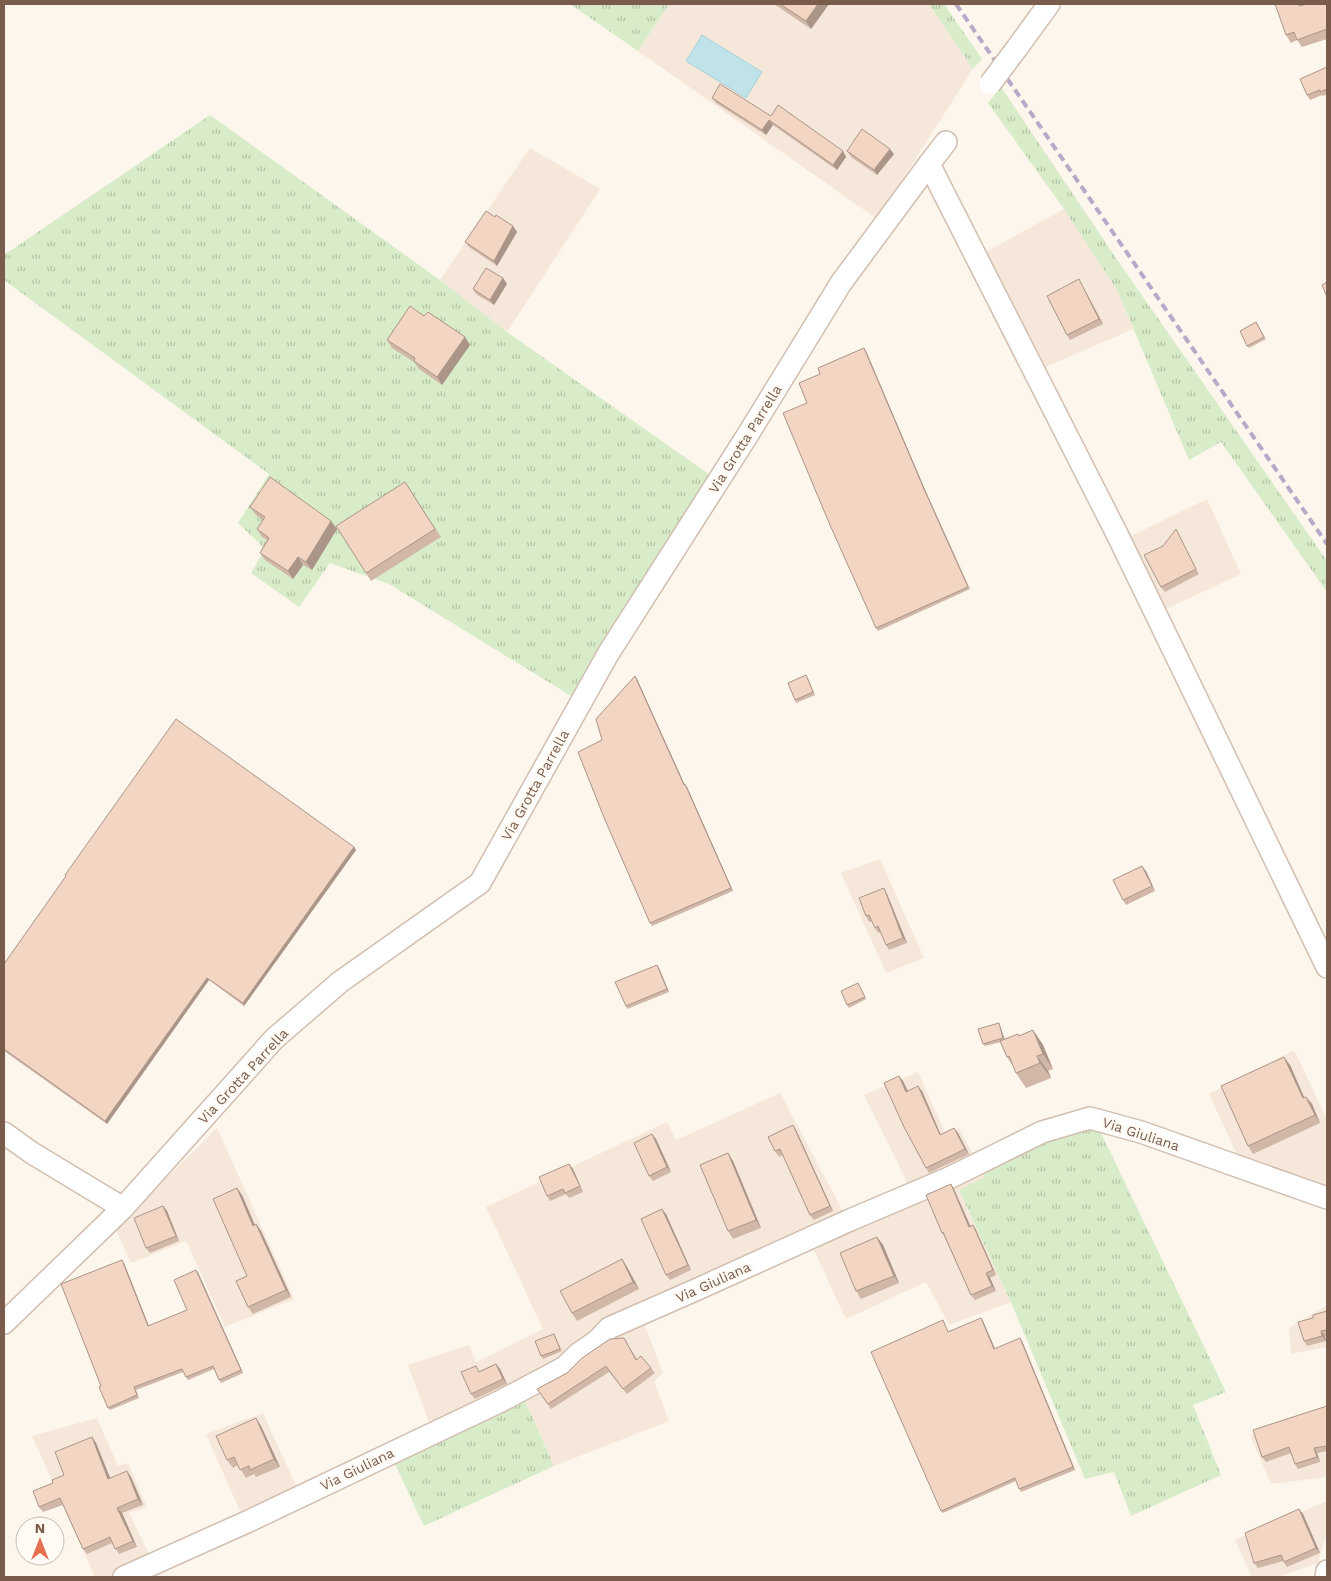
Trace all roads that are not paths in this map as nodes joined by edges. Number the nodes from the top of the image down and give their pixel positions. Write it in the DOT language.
graph roads {
  1 [pos="1049,4"];
  2 [pos="990,84"];
  3 [pos="946,142"];
  4 [pos="928,164"];
  5 [pos="1327,967"];
  6 [pos="4,1133"];
  7 [pos="1327,1198"];
  8 [pos="123,1208"];
  9 [pos="4,1323"];
  10 [pos="1327,1571"];
  11 [pos="124,1577"];
  12 [pos="1326,1577"];
  1 -- 2 [label="street, bridge"];
  3 -- 4 [label="street, Via Grotta Parrella"];
  4 -- 5 [label="street"];
  4 -- 8 [label="street, Via Grotta Parrella"];
  6 -- 8 [label="street"];
  7 -- 11 [label="street, Via Giuliana"];
  8 -- 9 [label="street, Via Grotta Parrella"];
  10 -- 12 [label="street"];
}
